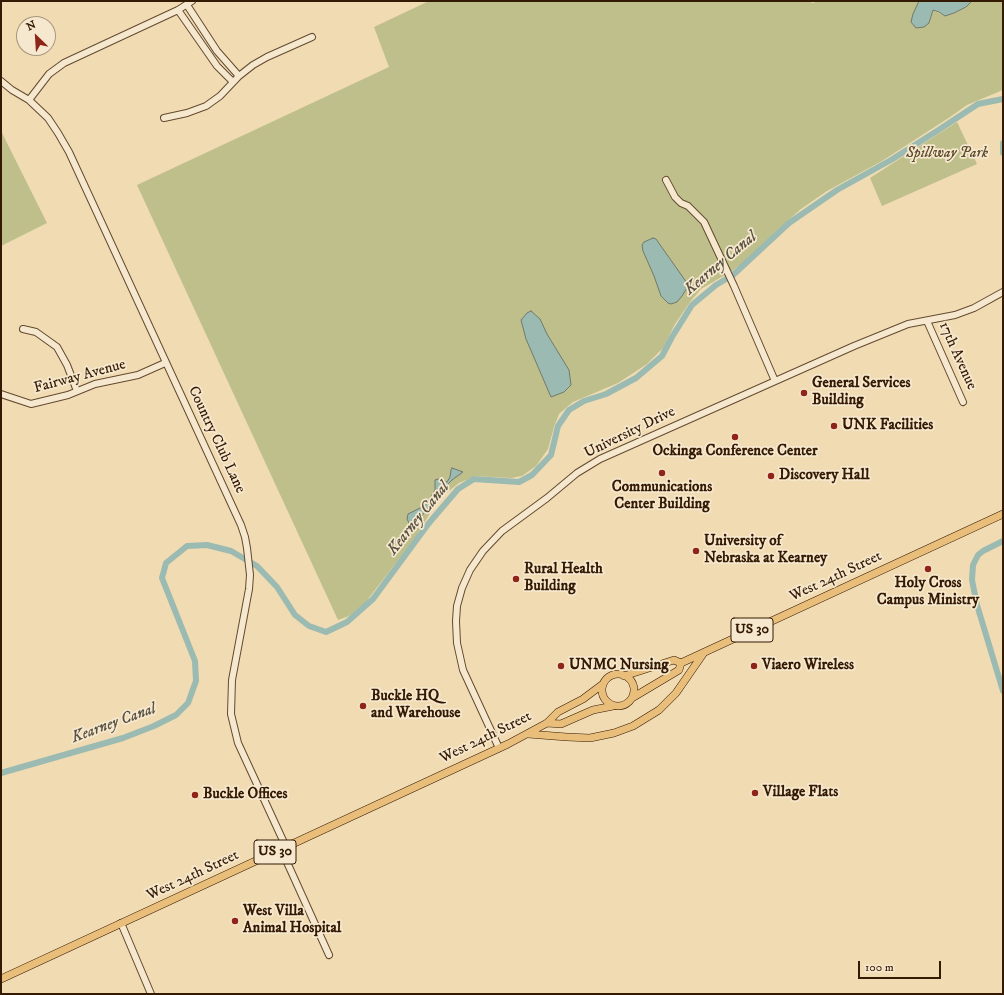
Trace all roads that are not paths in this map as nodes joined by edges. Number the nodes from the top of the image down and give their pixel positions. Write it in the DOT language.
graph roads {
  1 [pos="189,3"];
  2 [pos="178,10"];
  3 [pos="312,37"];
  4 [pos="239,76"];
  5 [pos="1,81"];
  6 [pos="233,82"];
  7 [pos="29,100"];
  8 [pos="164,118"];
  9 [pos="666,180"];
  10 [pos="1003,292"];
  11 [pos="927,321"];
  12 [pos="23,329"];
  13 [pos="166,363"];
  14 [pos="775,381"];
  15 [pos="77,391"];
  16 [pos="1,394"];
  17 [pos="963,402"];
  18 [pos="1003,514"];
  19 [pos="704,653"];
  20 [pos="681,663"];
  21 [pos="624,676"];
  22 [pos="603,684"];
  23 [pos="632,698"];
  24 [pos="613,706"];
  25 [pos="547,723"];
  26 [pos="528,734"];
  27 [pos="499,748"];
  28 [pos="284,848"];
  29 [pos="121,923"];
  30 [pos="330,955"];
  31 [pos="1,979"];
  32 [pos="151,994"];
  1 -- 2 [label="street"];
  1 -- 4 [label="street"];
  2 -- 6 [label="street"];
  2 -- 7 [label="street"];
  3 -- 4 [label="street"];
  4 -- 6 [label="street"];
  5 -- 7 [label="street, Country Club Lane"];
  6 -- 8 [label="street"];
  7 -- 13 [label="street, Country Club Lane"];
  9 -- 14 [label="street"];
  10 -- 11 [label="street, University Drive"];
  11 -- 14 [label="street, University Drive"];
  11 -- 17 [label="street, 17th Avenue"];
  12 -- 15 [label="street"];
  13 -- 15 [label="street, Fairway Avenue"];
  13 -- 28 [label="street, Country Club Lane"];
  14 -- 27 [label="street, University Drive"];
  15 -- 16 [label="street, Fairway Avenue"];
  18 -- 19 [label="main road, West 24th Street / US 30"];
  19 -- 20 [label="main road, West 24th Street / US 30"];
  19 -- 26 [label="main road"];
  20 -- 21 [label="main road, West 24th Street / US 30"];
  20 -- 23 [label="main road, West 24th Street / US 30"];
  21 -- 22 [label="main road, US 30"];
  21 -- 23 [label="main road"];
  22 -- 24 [label="main road"];
  22 -- 25 [label="main road, West 24th Street / US 30"];
  23 -- 24 [label="main road, US 30"];
  24 -- 25 [label="main road, West 24th Street / US 30"];
  25 -- 26 [label="main road, West 24th Street / US 30"];
  26 -- 27 [label="main road, West 24th Street / US 30"];
  27 -- 28 [label="main road, West 24th Street / US 30"];
  28 -- 29 [label="main road, West 24th Street / US 30"];
  28 -- 30 [label="street, Country Club Lane"];
  29 -- 31 [label="main road, West 24th Street / US 30"];
  29 -- 32 [label="street"];
}
